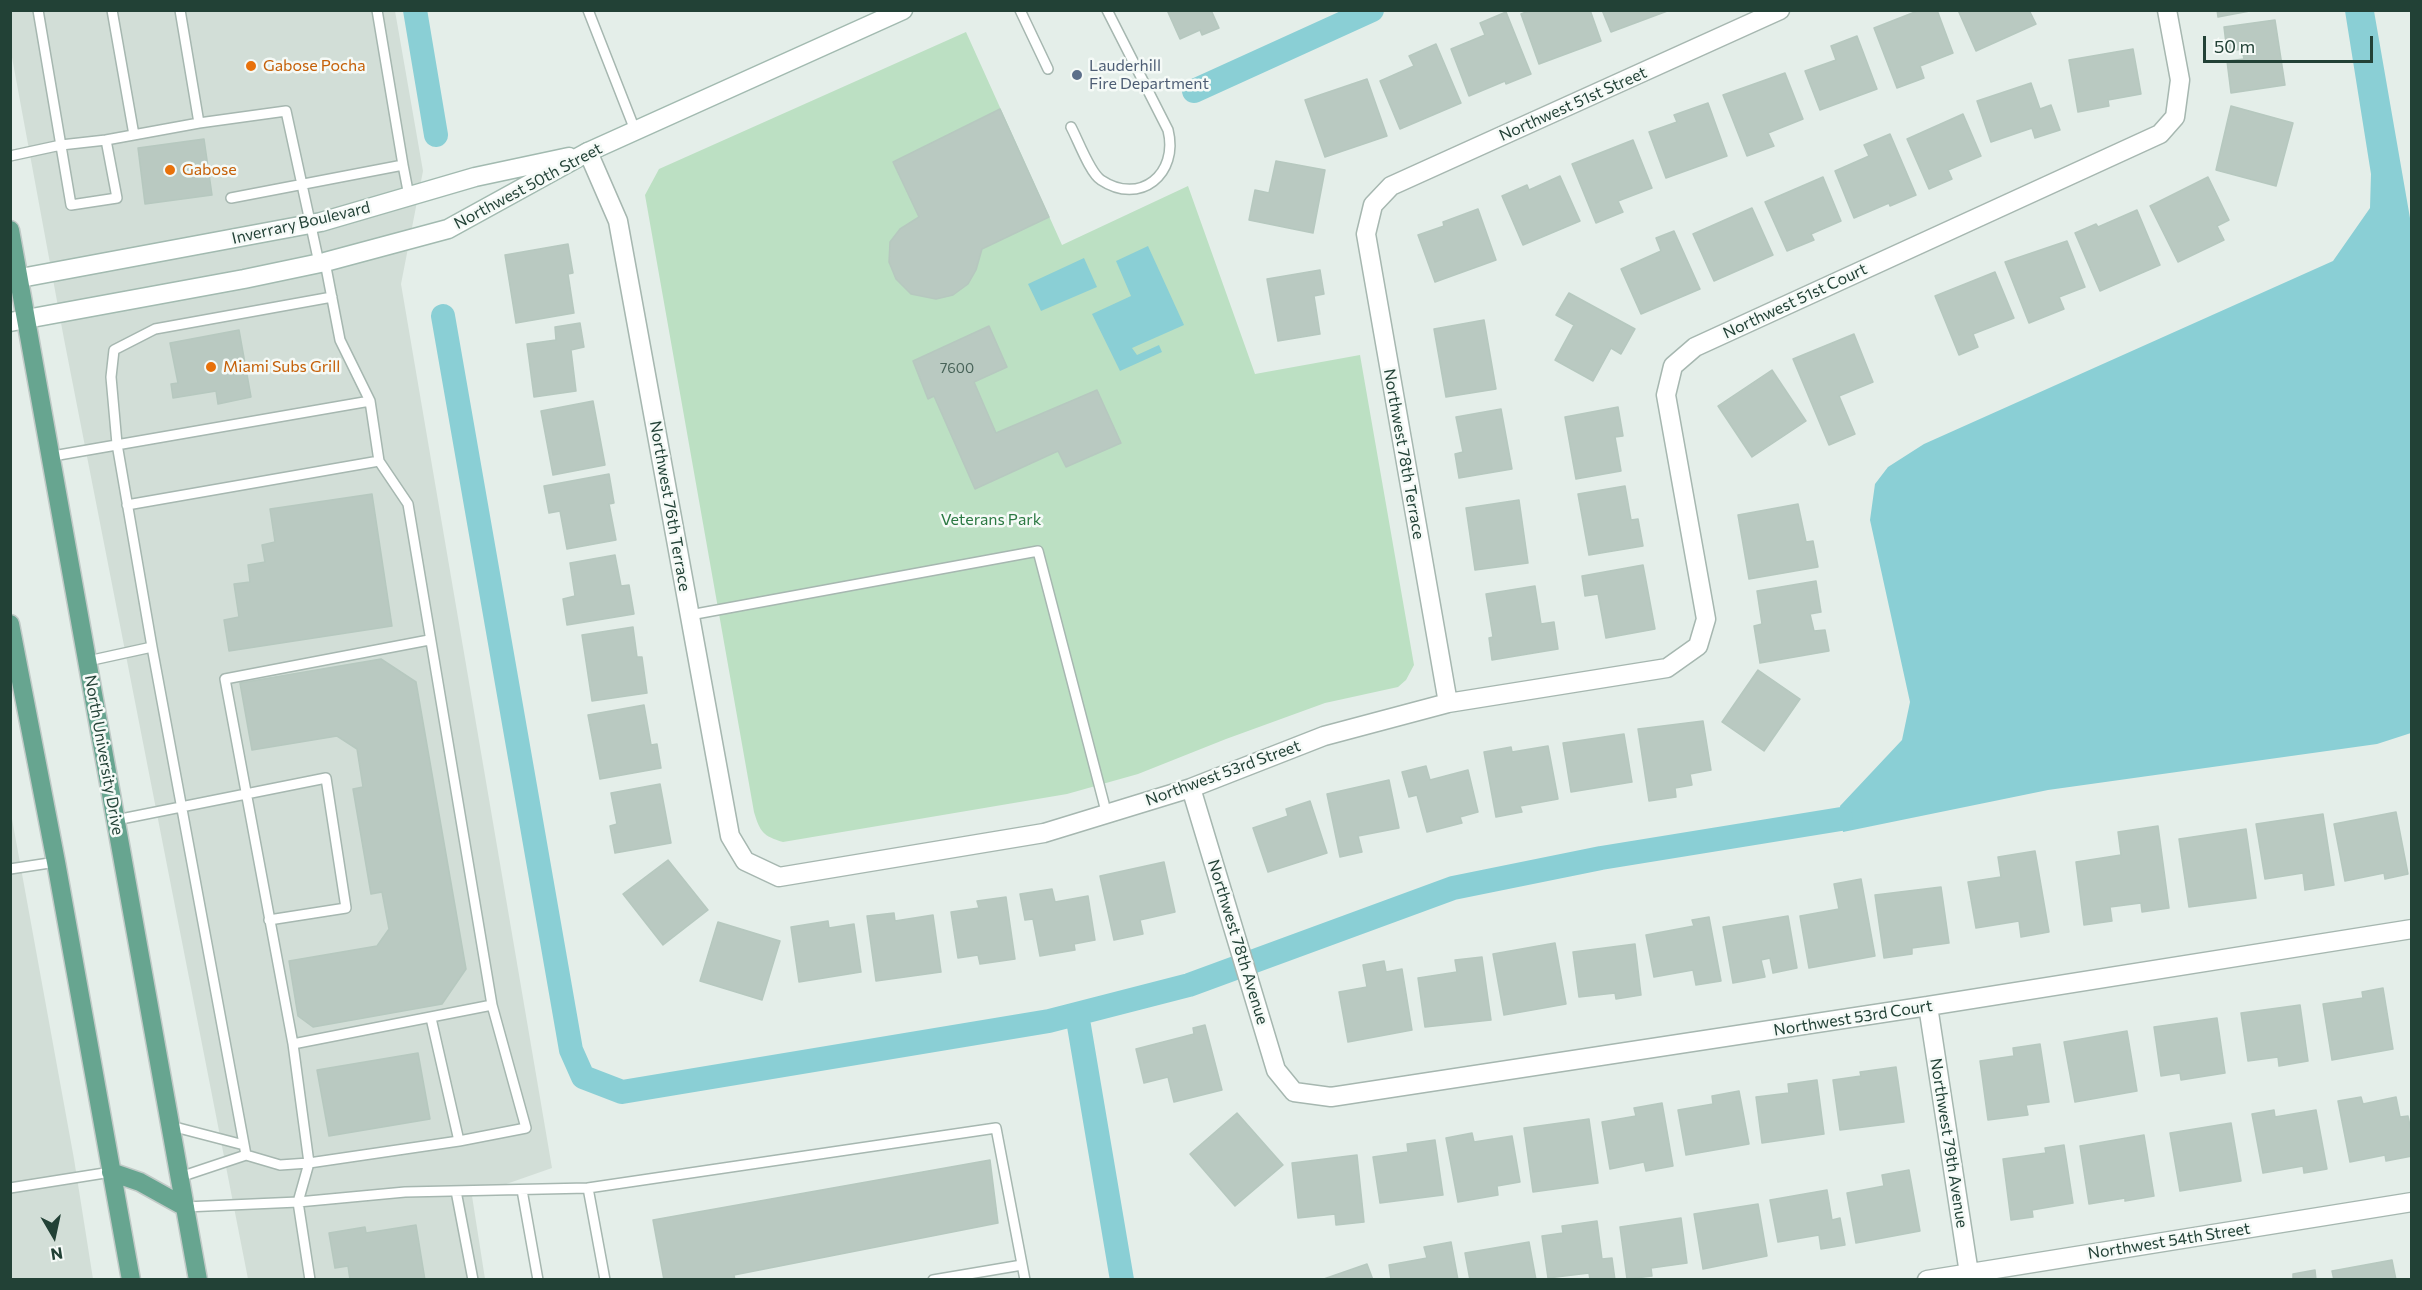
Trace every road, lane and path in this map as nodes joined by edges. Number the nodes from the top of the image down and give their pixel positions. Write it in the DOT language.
graph roads {
  1 [pos="38,10"];
  2 [pos="112,10"];
  3 [pos="180,10"];
  4 [pos="377,10"];
  5 [pos="588,10"];
  6 [pos="903,10"];
  7 [pos="1020,10"];
  8 [pos="1107,10"];
  9 [pos="1780,10"];
  10 [pos="2167,10"];
  11 [pos="1048,69"];
  12 [pos="199,123"];
  13 [pos="1071,127"];
  14 [pos="635,130"];
  15 [pos="134,135"];
  16 [pos="106,140"];
  17 [pos="61,145"];
  18 [pos="588,152"];
  19 [pos="10,156"];
  20 [pos="403,165"];
  21 [pos="302,185"];
  22 [pos="409,196"];
  23 [pos="231,198"];
  24 [pos="1373,205"];
  25 [pos="310,224"];
  26 [pos="10,230"];
  27 [pos="322,262"];
  28 [pos="15,279"];
  29 [pos="332,297"];
  30 [pos="19,321"];
  31 [pos="370,401"];
  32 [pos="117,444"];
  33 [pos="53,456"];
  34 [pos="379,461"];
  35 [pos="127,505"];
  36 [pos="690,615"];
  37 [pos="10,624"];
  38 [pos="429,640"];
  39 [pos="1698,646"];
  40 [pos="152,647"];
  41 [pos="88,661"];
  42 [pos="1448,703"];
  43 [pos="1191,788"];
  44 [pos="245,794"];
  45 [pos="182,808"];
  46 [pos="1107,815"];
  47 [pos="116,820"];
  48 [pos="745,861"];
  49 [pos="56,862"];
  50 [pos="10,869"];
  51 [pos="269,920"];
  52 [pos="2412,929"];
  53 [pos="492,1005"];
  54 [pos="1929,1006"];
  55 [pos="431,1018"];
  56 [pos="293,1044"];
  57 [pos="1294,1092"];
  58 [pos="171,1126"];
  59 [pos="459,1141"];
  60 [pos="245,1150"];
  61 [pos="309,1164"];
  62 [pos="111,1172"];
  63 [pos="180,1177"];
  64 [pos="10,1188"];
  65 [pos="588,1188"];
  66 [pos="522,1190"];
  67 [pos="456,1191"];
  68 [pos="298,1202"];
  69 [pos="2412,1202"];
  70 [pos="185,1207"];
  71 [pos="1022,1265"];
  72 [pos="1970,1276"];
  73 [pos="130,1280"];
  74 [pos="198,1280"];
  75 [pos="310,1280"];
  76 [pos="473,1280"];
  77 [pos="538,1280"];
  78 [pos="605,1280"];
  79 [pos="933,1280"];
  80 [pos="1025,1280"];
  81 [pos="1927,1280"];
  1 -- 17 [label="lane"];
  2 -- 15 [label="lane"];
  3 -- 12 [label="lane"];
  4 -- 20 [label="lane"];
  5 -- 14 [label="lane"];
  6 -- 14 [label="street, Northwest 50th Street"];
  7 -- 11 [label="lane"];
  8 -- 13 [label="lane"];
  9 -- 24 [label="street, Northwest 51st Street"];
  10 -- 39 [label="street, Northwest 51st Court"];
  12 -- 15 [label="lane"];
  12 -- 21 [label="lane"];
  14 -- 18 [label="street, Northwest 50th Street"];
  15 -- 16 [label="lane"];
  16 -- 17 [label="lane"];
  16 -- 17 [label="lane"];
  17 -- 19 [label="lane"];
  18 -- 22 [label="street, Inverrary Boulevard"];
  18 -- 27 [label="street, Northwest 50th Street"];
  18 -- 36 [label="street, Northwest 76th Terrace"];
  20 -- 21 [label="lane"];
  20 -- 22 [label="lane"];
  21 -- 23 [label="lane"];
  21 -- 25 [label="lane"];
  22 -- 25 [label="street, Inverrary Boulevard"];
  24 -- 42 [label="street, Northwest 78th Terrace"];
  25 -- 27 [label="lane"];
  25 -- 28 [label="street, Inverrary Boulevard"];
  26 -- 28 [label="main road, North University Drive"];
  27 -- 29 [label="lane"];
  27 -- 30 [label="street, Northwest 50th Street"];
  28 -- 30 [label="main road, North University Drive"];
  29 -- 31 [label="lane"];
  29 -- 32 [label="lane"];
  30 -- 33 [label="main road, North University Drive"];
  31 -- 32 [label="lane"];
  31 -- 34 [label="lane"];
  32 -- 33 [label="lane"];
  32 -- 35 [label="lane"];
  33 -- 41 [label="main road, North University Drive"];
  34 -- 35 [label="lane"];
  34 -- 38 [label="lane"];
  35 -- 40 [label="lane"];
  36 -- 46 [label="lane"];
  36 -- 48 [label="street, Northwest 76th Terrace"];
  37 -- 49 [label="main road"];
  38 -- 44 [label="lane"];
  38 -- 53 [label="lane"];
  39 -- 42 [label="street, Northwest 53rd Street"];
  40 -- 41 [label="lane"];
  40 -- 45 [label="lane"];
  41 -- 47 [label="main road, North University Drive"];
  42 -- 43 [label="street, Northwest 53rd Street"];
  43 -- 46 [label="street, Northwest 53rd Street"];
  43 -- 57 [label="street, Northwest 78th Avenue"];
  44 -- 45 [label="lane"];
  44 -- 51 [label="lane"];
  44 -- 51 [label="lane"];
  45 -- 47 [label="lane"];
  45 -- 60 [label="lane"];
  46 -- 48 [label="street, Northwest 53rd Street"];
  47 -- 58 [label="main road, North University Drive"];
  49 -- 50 [label="lane"];
  49 -- 62 [label="main road"];
  51 -- 56 [label="lane"];
  52 -- 54 [label="street, Northwest 53rd Court"];
  53 -- 55 [label="lane"];
  53 -- 59 [label="lane"];
  54 -- 57 [label="street, Northwest 53rd Court"];
  54 -- 72 [label="street, Northwest 79th Avenue"];
  55 -- 56 [label="lane"];
  55 -- 59 [label="lane"];
  56 -- 61 [label="lane"];
  58 -- 60 [label="lane"];
  58 -- 63 [label="main road, North University Drive"];
  59 -- 61 [label="lane"];
  60 -- 61 [label="lane"];
  60 -- 63 [label="lane"];
  61 -- 68 [label="lane"];
  62 -- 64 [label="lane"];
  62 -- 70 [label="main road"];
  62 -- 73 [label="main road"];
  63 -- 70 [label="main road, North University Drive"];
  65 -- 66 [label="lane"];
  65 -- 71 [label="lane"];
  65 -- 78 [label="lane"];
  66 -- 67 [label="lane"];
  66 -- 77 [label="lane"];
  67 -- 68 [label="lane"];
  67 -- 76 [label="lane"];
  68 -- 70 [label="lane"];
  68 -- 75 [label="lane"];
  69 -- 72 [label="street, Northwest 54th Street"];
  70 -- 74 [label="main road, North University Drive"];
  71 -- 79 [label="lane"];
  71 -- 80 [label="lane"];
  72 -- 81 [label="street, Northwest 54th Street"];
}
